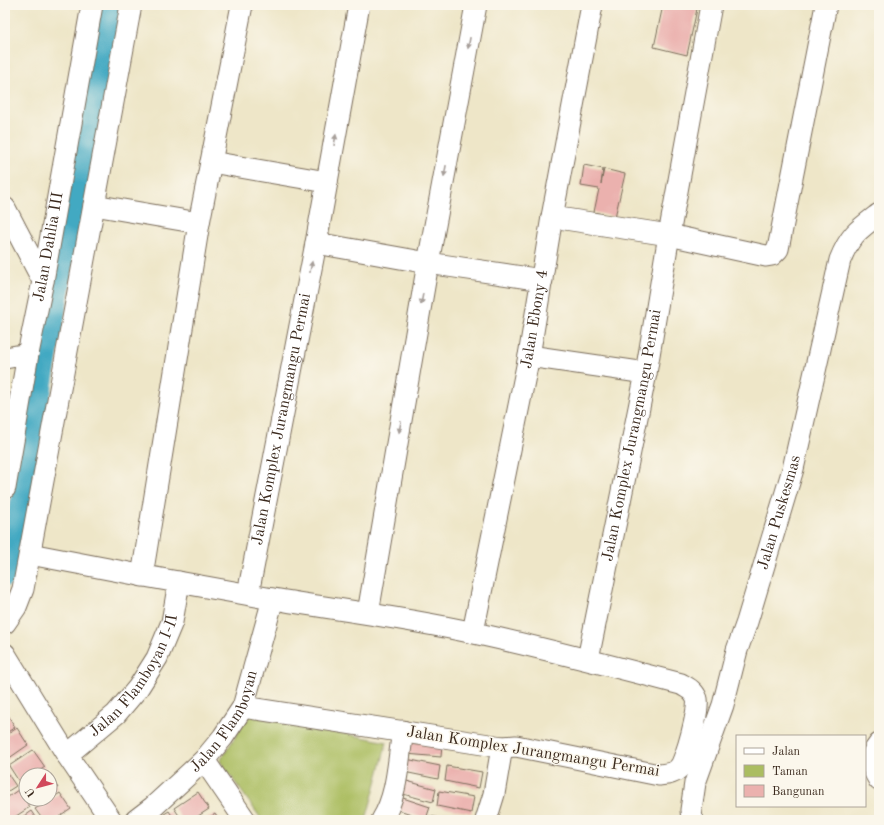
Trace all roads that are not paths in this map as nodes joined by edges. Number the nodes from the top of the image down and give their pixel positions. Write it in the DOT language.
graph roads {
  1 [pos="92,5"];
  2 [pos="131,5"];
  3 [pos="242,5"];
  4 [pos="359,5"];
  5 [pos="476,5"];
  6 [pos="592,5"];
  7 [pos="711,5"];
  8 [pos="826,5"];
  9 [pos="211,162"];
  10 [pos="327,182"];
  11 [pos="94,205"];
  12 [pos="5,208"];
  13 [pos="879,214"];
  14 [pos="552,217"];
  15 [pos="199,223"];
  16 [pos="669,235"];
  17 [pos="316,243"];
  18 [pos="428,263"];
  19 [pos="542,280"];
  20 [pos="43,281"];
  21 [pos="28,354"];
  22 [pos="529,356"];
  23 [pos="5,358"];
  24 [pos="646,373"];
  25 [pos="5,488"];
  26 [pos="30,554"];
  27 [pos="142,576"];
  28 [pos="179,582"];
  29 [pos="248,594"];
  30 [pos="274,599"];
  31 [pos="368,613"];
  32 [pos="5,623"];
  33 [pos="473,632"];
  34 [pos="5,654"];
  35 [pos="588,660"];
  36 [pos="243,707"];
  37 [pos="402,731"];
  38 [pos="879,744"];
  39 [pos="502,747"];
  40 [pos="67,755"];
  41 [pos="204,760"];
  42 [pos="879,780"];
  43 [pos="111,820"];
  44 [pos="136,820"];
  45 [pos="246,820"];
  46 [pos="382,820"];
  47 [pos="486,820"];
  48 [pos="692,820"];
  1 -- 20 [label="street, Jalan Dahlia III"];
  2 -- 11 [label="street"];
  3 -- 9 [label="street"];
  10 -- 4 [label="street, Jalan Komplex Jurangmangu Permai, one-way"];
  5 -- 18 [label="street, one-way"];
  6 -- 14 [label="street, Jalan Ebony 4"];
  7 -- 16 [label="street, Jalan Komplex Jurangmangu Permai"];
  8 -- 16 [label="street"];
  9 -- 10 [label="street"];
  9 -- 15 [label="street"];
  10 -- 17 [label="street, Jalan Komplex Jurangmangu Permai"];
  11 -- 15 [label="street"];
  11 -- 26 [label="street"];
  12 -- 20 [label="street"];
  13 -- 48 [label="street, Jalan Puskesmas"];
  14 -- 16 [label="street"];
  14 -- 19 [label="street, Jalan Ebony 4"];
  15 -- 27 [label="street"];
  16 -- 24 [label="street, Jalan Komplex Jurangmangu Permai"];
  17 -- 18 [label="street"];
  29 -- 17 [label="street, Jalan Komplex Jurangmangu Permai, one-way"];
  18 -- 19 [label="street"];
  18 -- 31 [label="street, one-way"];
  19 -- 22 [label="street, Jalan Ebony 4"];
  20 -- 21 [label="street, Jalan Dahlia III"];
  21 -- 23 [label="street"];
  21 -- 25 [label="street, Jalan Dahlia III"];
  22 -- 24 [label="street"];
  22 -- 33 [label="street, Jalan Ebony 4"];
  24 -- 35 [label="street, Jalan Komplex Jurangmangu Permai"];
  26 -- 27 [label="street, Jalan Komplex Jurangmangu Permai"];
  26 -- 32 [label="street"];
  27 -- 28 [label="street, Jalan Komplex Jurangmangu Permai"];
  28 -- 29 [label="street, Jalan Komplex Jurangmangu Permai"];
  28 -- 40 [label="street, Jalan Flamboyan I-II"];
  29 -- 30 [label="street, Jalan Komplex Jurangmangu Permai"];
  30 -- 31 [label="street, Jalan Komplex Jurangmangu Permai"];
  30 -- 36 [label="street, Jalan Flamboyan"];
  31 -- 33 [label="street, Jalan Komplex Jurangmangu Permai"];
  33 -- 35 [label="street, Jalan Komplex Jurangmangu Permai"];
  34 -- 40 [label="street"];
  35 -- 39 [label="street, Jalan Komplex Jurangmangu Permai"];
  36 -- 37 [label="street, Jalan Komplex Jurangmangu Permai"];
  36 -- 41 [label="street, Jalan Flamboyan"];
  37 -- 39 [label="street, Jalan Komplex Jurangmangu Permai"];
  37 -- 46 [label="street"];
  38 -- 42 [label="street"];
  39 -- 47 [label="street"];
  40 -- 43 [label="street"];
  41 -- 44 [label="street, Jalan Flamboyan"];
  41 -- 45 [label="street"];
}
